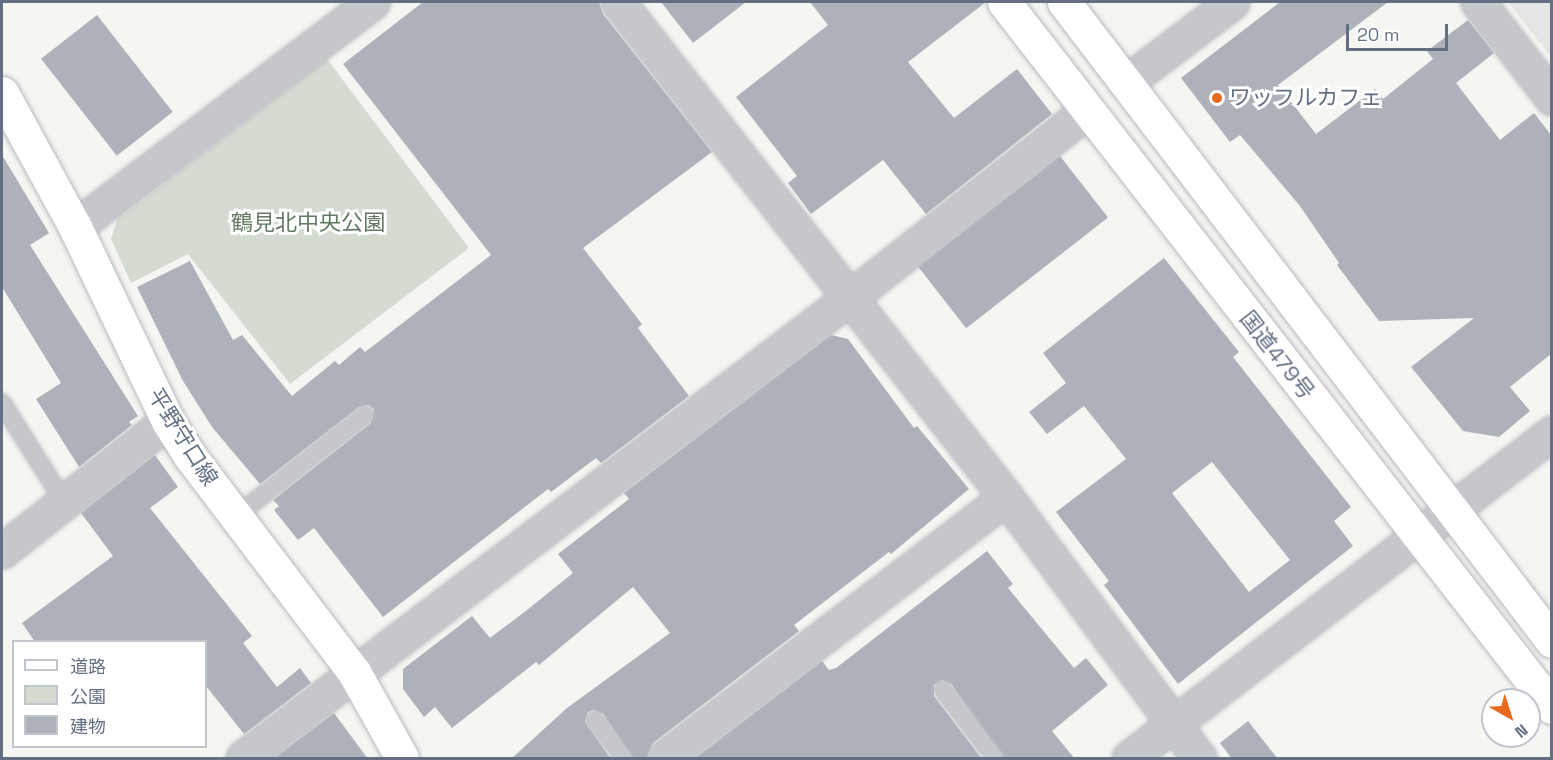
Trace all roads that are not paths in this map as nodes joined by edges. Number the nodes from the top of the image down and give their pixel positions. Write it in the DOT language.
graph roads {
  1 [pos="372,2"];
  2 [pos="618,2"];
  3 [pos="1004,2"];
  4 [pos="1064,2"];
  5 [pos="1233,2"];
  6 [pos="1478,2"];
  7 [pos="1125,83"];
  8 [pos="1550,91"];
  9 [pos="2,93"];
  10 [pos="1087,111"];
  11 [pos="75,226"];
  12 [pos="848,299"];
  13 [pos="2,403"];
  14 [pos="366,415"];
  15 [pos="168,421"];
  16 [pos="1551,433"];
  17 [pos="1006,497"];
  18 [pos="64,502"];
  19 [pos="1452,510"];
  20 [pos="236,516"];
  21 [pos="1417,538"];
  22 [pos="2,551"];
  23 [pos="1551,641"];
  24 [pos="354,672"];
  25 [pos="943,690"];
  26 [pos="1551,707"];
  27 [pos="595,720"];
  28 [pos="1173,725"];
  29 [pos="243,759"];
  30 [pos="402,759"];
  31 [pos="624,759"];
  32 [pos="664,759"];
  33 [pos="995,759"];
  34 [pos="1129,759"];
  35 [pos="1199,759"];
  1 -- 11 [label="street"];
  2 -- 12 [label="street"];
  3 -- 10 [label="main road, 国道479号"];
  4 -- 7 [label="main road, 国道479号"];
  5 -- 7 [label="street"];
  6 -- 8 [label="street"];
  7 -- 19 [label="main road, 国道479号"];
  9 -- 11 [label="main road, 平野守口線"];
  10 -- 12 [label="street"];
  10 -- 21 [label="main road, 国道479号"];
  11 -- 15 [label="main road, 平野守口線"];
  12 -- 17 [label="street"];
  12 -- 24 [label="street"];
  13 -- 18 [label="lane"];
  14 -- 20 [label="lane"];
  15 -- 18 [label="street"];
  15 -- 20 [label="main road, 平野守口線"];
  16 -- 19 [label="street"];
  17 -- 28 [label="street"];
  17 -- 32 [label="street"];
  18 -- 22 [label="street"];
  19 -- 21 [label="street"];
  19 -- 23 [label="main road, 国道479号"];
  20 -- 24 [label="main road, 平野守口線"];
  21 -- 26 [label="main road, 国道479号"];
  21 -- 28 [label="street"];
  24 -- 29 [label="street"];
  24 -- 30 [label="main road, 平野守口線"];
  25 -- 33 [label="lane"];
  27 -- 31 [label="lane"];
  28 -- 34 [label="street"];
  28 -- 35 [label="street"];
}
